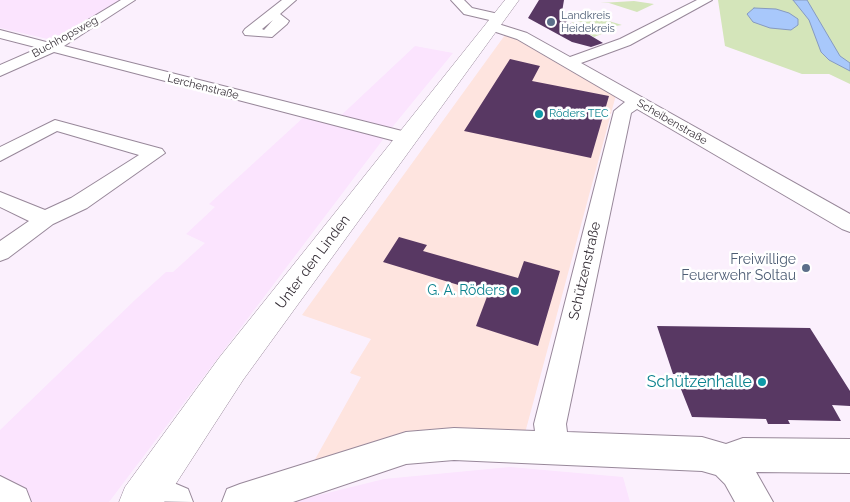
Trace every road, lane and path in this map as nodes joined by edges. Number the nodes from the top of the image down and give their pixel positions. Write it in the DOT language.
graph roads {
  1 [pos="128,0"];
  2 [pos="290,0"];
  3 [pos="458,0"];
  4 [pos="512,0"];
  5 [pos="706,0"];
  6 [pos="272,14"];
  7 [pos="495,22"];
  8 [pos="0,34"];
  9 [pos="53,47"];
  10 [pos="568,63"];
  11 [pos="0,71"];
  12 [pos="636,102"];
  13 [pos="407,138"];
  14 [pos="0,155"];
  15 [pos="0,199"];
  16 [pos="45,219"];
  17 [pos="850,224"];
  18 [pos="0,252"];
  19 [pos="553,448"];
  20 [pos="850,456"];
  21 [pos="726,461"];
  22 [pos="0,494"];
  23 [pos="154,498"];
  24 [pos="13,502"];
  25 [pos="240,502"];
  26 [pos="755,502"];
  1 -- 9 [label="street, Buchhopsweg"];
  2 -- 6 [label="street"];
  3 -- 7 [label="street, Scheibenstraße"];
  4 -- 7 [label="main road, Unter den Linden"];
  5 -- 10 [label="street"];
  7 -- 10 [label="street, Scheibenstraße"];
  7 -- 13 [label="main road, Unter den Linden"];
  8 -- 9 [label="street, Lerchenstraße"];
  9 -- 11 [label="street, Buchhopsweg"];
  9 -- 13 [label="street, Lerchenstraße"];
  10 -- 12 [label="street, Scheibenstraße"];
  12 -- 17 [label="street, Scheibenstraße"];
  12 -- 19 [label="street, Schützenstraße"];
  13 -- 23 [label="main road, Unter den Linden"];
  14 -- 16 [label="street"];
  15 -- 16 [label="street"];
  16 -- 18 [label="street"];
  19 -- 21 [label="street"];
  19 -- 25 [label="street"];
  20 -- 21 [label="street"];
  21 -- 26 [label="street"];
  22 -- 24 [label="street"];
}
